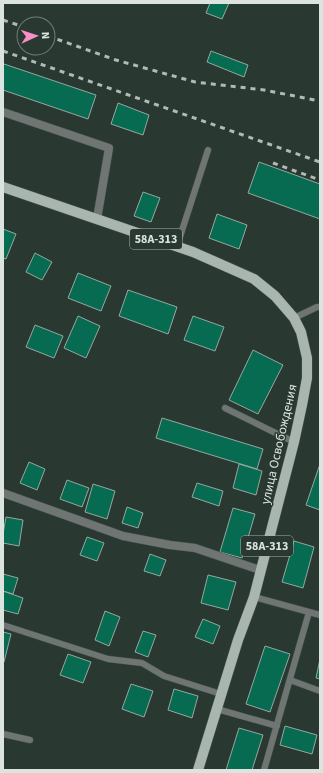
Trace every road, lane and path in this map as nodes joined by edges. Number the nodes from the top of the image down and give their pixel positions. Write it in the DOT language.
graph roads {
  1 [pos="3,112"];
  2 [pos="208,150"];
  3 [pos="3,187"];
  4 [pos="97,219"];
  5 [pos="176,246"];
  6 [pos="320,307"];
  7 [pos="294,318"];
  8 [pos="225,408"];
  9 [pos="294,442"];
  10 [pos="3,493"];
  11 [pos="260,570"];
  12 [pos="254,597"];
  13 [pos="309,612"];
  14 [pos="320,615"];
  15 [pos="3,625"];
  16 [pos="290,680"];
  17 [pos="320,691"];
  18 [pos="221,694"];
  19 [pos="217,709"];
  20 [pos="277,726"];
  21 [pos="3,734"];
  22 [pos="30,740"];
  23 [pos="198,770"];
  24 [pos="264,770"];
  1 -- 4 [label="street"];
  2 -- 5 [label="lane"];
  3 -- 4 [label="main road, улица Освобождения / 58А-313"];
  4 -- 5 [label="main road, улица Освобождения / 58А-313"];
  5 -- 7 [label="main road, улица Освобождения / 58А-313"];
  6 -- 7 [label="lane"];
  7 -- 9 [label="main road, улица Освобождения / 58А-313"];
  8 -- 9 [label="lane"];
  9 -- 11 [label="main road, улица Освобождения / 58А-313"];
  10 -- 11 [label="street"];
  11 -- 12 [label="main road, улица Освобождения / 58А-313"];
  12 -- 13 [label="lane"];
  12 -- 18 [label="main road, улица Освобождения / 58А-313"];
  13 -- 14 [label="lane"];
  13 -- 16 [label="lane"];
  15 -- 18 [label="lane"];
  16 -- 17 [label="lane"];
  16 -- 20 [label="lane"];
  18 -- 19 [label="main road, улица Освобождения / 58А-313"];
  19 -- 20 [label="lane"];
  19 -- 23 [label="main road, улица Освобождения / 58А-313"];
  20 -- 24 [label="lane"];
  21 -- 22 [label="lane"];
}
